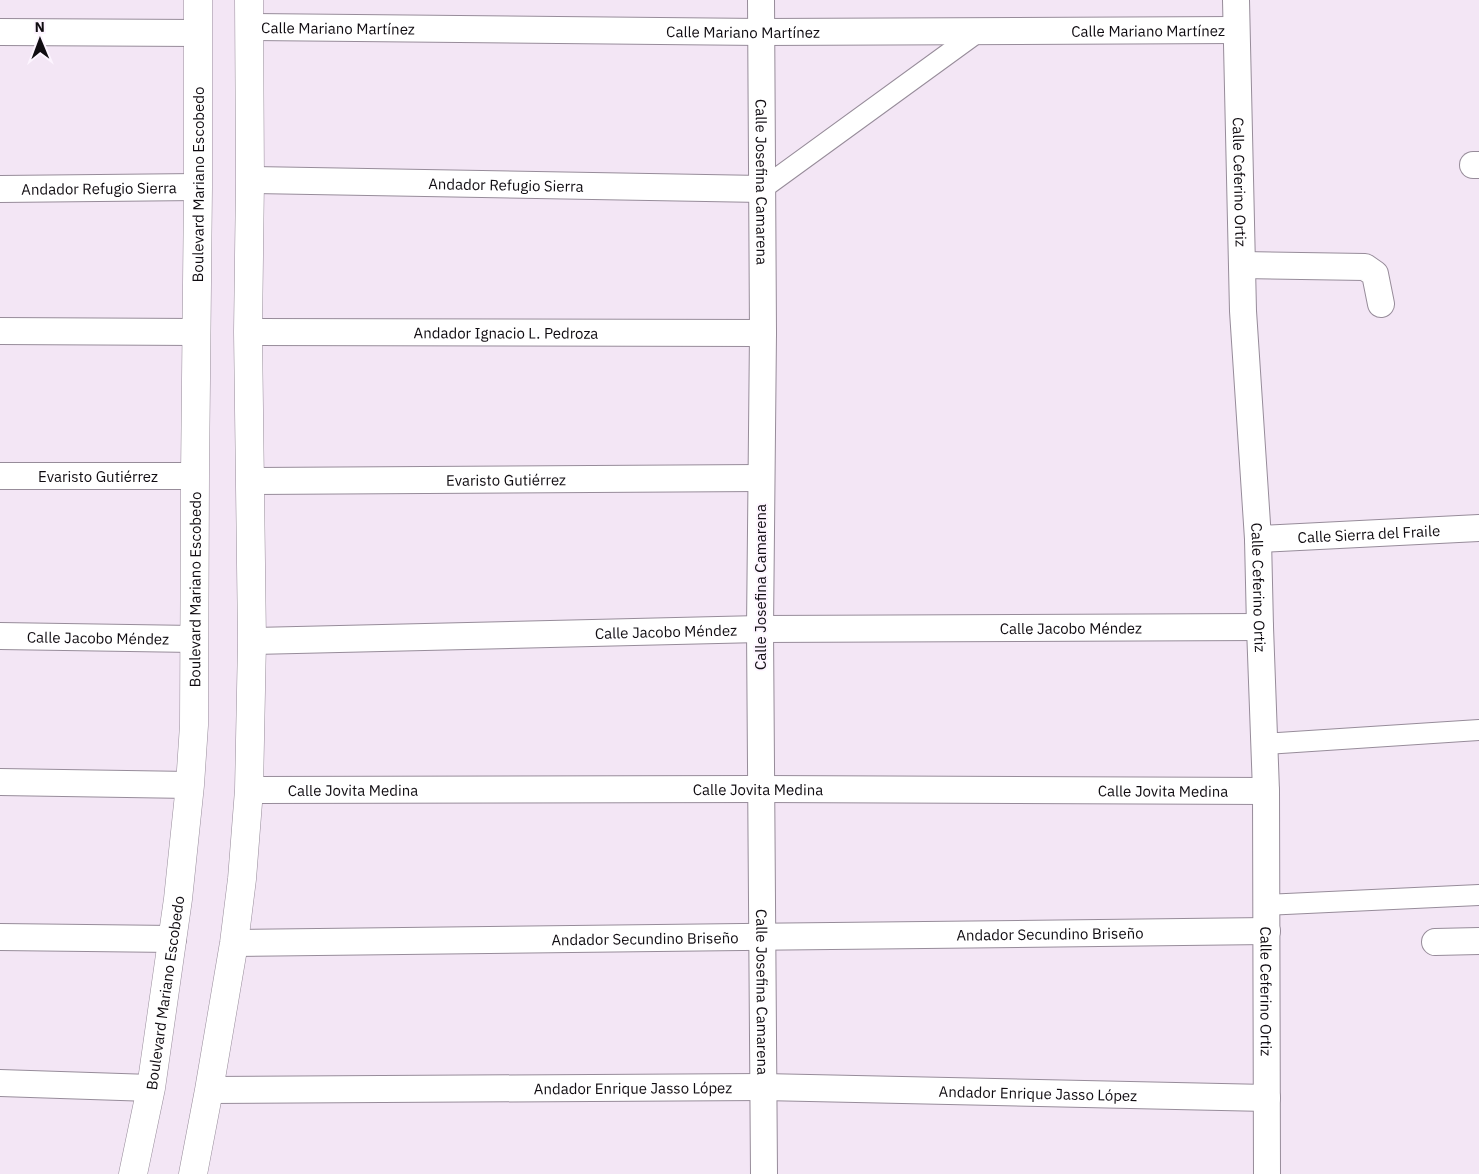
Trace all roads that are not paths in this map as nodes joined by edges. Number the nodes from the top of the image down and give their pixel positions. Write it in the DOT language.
graph roads {
  1 [pos="198,0"];
  2 [pos="249,0"];
  3 [pos="761,0"];
  4 [pos="1236,0"];
  5 [pos="249,27"];
  6 [pos="1236,30"];
  7 [pos="0,32"];
  8 [pos="761,32"];
  9 [pos="978,32"];
  10 [pos="198,33"];
  11 [pos="250,180"];
  12 [pos="198,187"];
  13 [pos="0,189"];
  14 [pos="762,189"];
  15 [pos="1242,265"];
  16 [pos="1381,304"];
  17 [pos="0,332"];
  18 [pos="197,332"];
  19 [pos="248,332"];
  20 [pos="762,332"];
  21 [pos="0,476"];
  22 [pos="194,476"];
  23 [pos="760,478"];
  24 [pos="251,481"];
  25 [pos="1479,528"];
  26 [pos="1258,539"];
  27 [pos="1260,627"];
  28 [pos="760,629"];
  29 [pos="0,636"];
  30 [pos="194,639"];
  31 [pos="252,641"];
  32 [pos="1479,730"];
  33 [pos="1264,744"];
  34 [pos="0,782"];
  35 [pos="190,785"];
  36 [pos="761,789"];
  37 [pos="249,790"];
  38 [pos="1266,792"];
  39 [pos="1479,895"];
  40 [pos="1266,904"];
  41 [pos="1267,931"];
  42 [pos="0,937"];
  43 [pos="761,937"];
  44 [pos="173,939"];
  45 [pos="1479,941"];
  46 [pos="1435,942"];
  47 [pos="234,943"];
  48 [pos="0,1084"];
  49 [pos="763,1087"];
  50 [pos="151,1088"];
  51 [pos="209,1090"];
  52 [pos="1267,1098"];
  53 [pos="133,1174"];
  54 [pos="192,1174"];
  55 [pos="764,1174"];
  56 [pos="1267,1174"];
  1 -- 10 [label="street, Boulevard Mariano Escobedo"];
  2 -- 5 [label="street"];
  3 -- 8 [label="street, Calle Josefina Camarena"];
  4 -- 6 [label="street, Calle Ceferino Ortiz"];
  5 -- 8 [label="street, Calle Mariano Martínez"];
  5 -- 11 [label="street"];
  6 -- 9 [label="street, Calle Mariano Martínez"];
  6 -- 15 [label="street, Calle Ceferino Ortiz"];
  7 -- 10 [label="street"];
  8 -- 9 [label="street, Calle Mariano Martínez"];
  8 -- 14 [label="street, Calle Josefina Camarena"];
  9 -- 14 [label="street"];
  10 -- 12 [label="street, Boulevard Mariano Escobedo"];
  11 -- 14 [label="street, Andador Refugio Sierra"];
  11 -- 19 [label="street"];
  12 -- 13 [label="street, Andador Refugio Sierra"];
  12 -- 18 [label="street, Boulevard Mariano Escobedo"];
  14 -- 20 [label="street, Calle Josefina Camarena"];
  15 -- 16 [label="street"];
  15 -- 26 [label="street, Calle Ceferino Ortiz"];
  17 -- 18 [label="street"];
  18 -- 22 [label="street, Boulevard Mariano Escobedo"];
  19 -- 20 [label="street, Andador Ignacio L. Pedroza"];
  19 -- 24 [label="street"];
  20 -- 23 [label="street, Calle Josefina Camarena"];
  21 -- 22 [label="street, Evaristo Gutiérrez"];
  22 -- 30 [label="street, Boulevard Mariano Escobedo"];
  23 -- 24 [label="street, Evaristo Gutiérrez"];
  23 -- 28 [label="street, Calle Josefina Camarena"];
  24 -- 31 [label="street"];
  25 -- 26 [label="street, Calle Sierra del Fraile"];
  26 -- 27 [label="street, Calle Ceferino Ortiz"];
  27 -- 28 [label="street, Calle Jacobo Méndez"];
  27 -- 33 [label="street, Calle Ceferino Ortiz"];
  28 -- 31 [label="street, Calle Jacobo Méndez"];
  28 -- 36 [label="street, Calle Josefina Camarena"];
  29 -- 30 [label="street, Calle Jacobo Méndez"];
  30 -- 35 [label="street, Boulevard Mariano Escobedo"];
  31 -- 37 [label="street"];
  32 -- 33 [label="street"];
  33 -- 38 [label="street, Calle Ceferino Ortiz"];
  34 -- 35 [label="street"];
  35 -- 44 [label="street, Boulevard Mariano Escobedo"];
  36 -- 37 [label="street, Calle Jovita Medina"];
  36 -- 38 [label="street, Calle Jovita Medina"];
  36 -- 43 [label="street, Calle Josefina Camarena"];
  37 -- 47 [label="street"];
  38 -- 40 [label="street, Calle Ceferino Ortiz"];
  39 -- 40 [label="street"];
  40 -- 41 [label="street, Calle Ceferino Ortiz"];
  41 -- 43 [label="street, Andador Secundino Briseño"];
  41 -- 52 [label="street, Calle Ceferino Ortiz"];
  42 -- 44 [label="street"];
  43 -- 47 [label="street, Andador Secundino Briseño"];
  43 -- 49 [label="street, Calle Josefina Camarena"];
  44 -- 50 [label="street, Boulevard Mariano Escobedo"];
  45 -- 46 [label="street"];
  47 -- 51 [label="street"];
  48 -- 50 [label="street"];
  49 -- 51 [label="street, Andador Enrique Jasso López"];
  49 -- 52 [label="street, Andador Enrique Jasso López"];
  49 -- 55 [label="street, Calle Josefina Camarena"];
  50 -- 53 [label="street, Boulevard Mariano Escobedo"];
  51 -- 54 [label="street"];
  52 -- 56 [label="street, Calle Ceferino Ortiz"];
}
